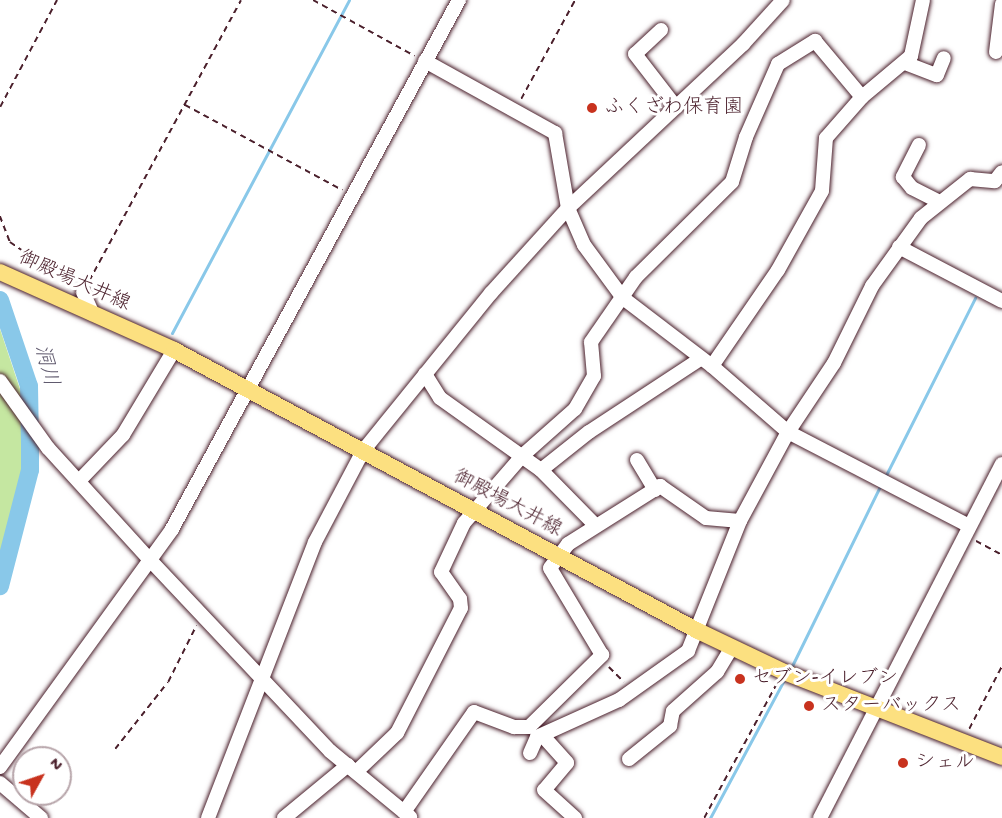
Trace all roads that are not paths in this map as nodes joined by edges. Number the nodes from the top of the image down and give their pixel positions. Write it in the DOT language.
graph roads {
  1 [pos="459,0"];
  2 [pos="783,0"];
  3 [pos="923,0"];
  4 [pos="1002,4"];
  5 [pos="660,30"];
  6 [pos="996,52"];
  7 [pos="944,58"];
  8 [pos="425,62"];
  9 [pos="905,63"];
  10 [pos="862,97"];
  11 [pos="676,107"];
  12 [pos="919,145"];
  13 [pos="1002,172"];
  14 [pos="940,202"];
  15 [pos="568,208"];
  16 [pos="899,247"];
  17 [pos="0,272"];
  18 [pos="83,292"];
  19 [pos="623,298"];
  20 [pos="1002,301"];
  21 [pos="93,314"];
  22 [pos="174,350"];
  23 [pos="706,362"];
  24 [pos="425,374"];
  25 [pos="0,381"];
  26 [pos="249,390"];
  27 [pos="788,432"];
  28 [pos="363,451"];
  29 [pos="522,456"];
  30 [pos="637,460"];
  31 [pos="1002,464"];
  32 [pos="542,470"];
  33 [pos="79,481"];
  34 [pos="655,490"];
  35 [pos="475,511"];
  36 [pos="740,521"];
  37 [pos="595,525"];
  38 [pos="967,531"];
  39 [pos="558,556"];
  40 [pos="151,561"];
  41 [pos="698,631"];
  42 [pos="732,647"];
  43 [pos="262,677"];
  44 [pos="876,707"];
  45 [pos="536,734"];
  46 [pos="530,753"];
  47 [pos="1002,757"];
  48 [pos="629,759"];
  49 [pos="0,767"];
  50 [pos="352,769"];
  51 [pos="0,783"];
  52 [pos="408,816"];
  53 [pos="40,818"];
  54 [pos="208,818"];
  55 [pos="284,818"];
  56 [pos="575,818"];
  57 [pos="820,818"];
  1 -- 8 [label="street"];
  2 -- 11 [label="street"];
  3 -- 9 [label="street"];
  4 -- 6 [label="street"];
  5 -- 11 [label="street"];
  7 -- 9 [label="street"];
  8 -- 15 [label="street"];
  8 -- 26 [label="street"];
  9 -- 10 [label="street"];
  10 -- 19 [label="street"];
  10 -- 23 [label="street"];
  11 -- 15 [label="street"];
  12 -- 14 [label="street"];
  13 -- 14 [label="street"];
  14 -- 16 [label="street"];
  15 -- 19 [label="street"];
  15 -- 24 [label="street"];
  16 -- 20 [label="street"];
  16 -- 27 [label="street"];
  17 -- 21 [label="main road, 御殿場大井線"];
  18 -- 21 [label="street"];
  19 -- 23 [label="street"];
  19 -- 29 [label="street"];
  21 -- 22 [label="main road, 御殿場大井線"];
  22 -- 26 [label="main road, 御殿場大井線"];
  22 -- 33 [label="street"];
  23 -- 27 [label="street"];
  23 -- 32 [label="street"];
  24 -- 28 [label="street"];
  24 -- 29 [label="street"];
  25 -- 33 [label="street"];
  26 -- 28 [label="main road, 御殿場大井線"];
  26 -- 40 [label="street"];
  27 -- 36 [label="street"];
  27 -- 38 [label="street"];
  28 -- 35 [label="main road, 御殿場大井線"];
  28 -- 43 [label="street"];
  29 -- 32 [label="street"];
  29 -- 35 [label="street"];
  30 -- 34 [label="street"];
  31 -- 38 [label="street"];
  32 -- 37 [label="street"];
  33 -- 40 [label="street"];
  34 -- 36 [label="street"];
  34 -- 37 [label="street"];
  35 -- 39 [label="main road, 御殿場大井線"];
  35 -- 50 [label="street"];
  36 -- 41 [label="street"];
  37 -- 39 [label="street"];
  38 -- 44 [label="street"];
  39 -- 41 [label="main road, 御殿場大井線"];
  39 -- 45 [label="street"];
  40 -- 43 [label="street"];
  40 -- 49 [label="street"];
  41 -- 42 [label="main road, 御殿場大井線"];
  41 -- 45 [label="street"];
  42 -- 44 [label="main road, 御殿場大井線"];
  42 -- 48 [label="street"];
  43 -- 50 [label="street"];
  43 -- 54 [label="street"];
  44 -- 47 [label="main road, 御殿場大井線"];
  44 -- 57 [label="street"];
  45 -- 46 [label="street"];
  45 -- 52 [label="street"];
  45 -- 56 [label="street"];
  50 -- 52 [label="street"];
  50 -- 55 [label="street"];
  51 -- 53 [label="street"];
}
